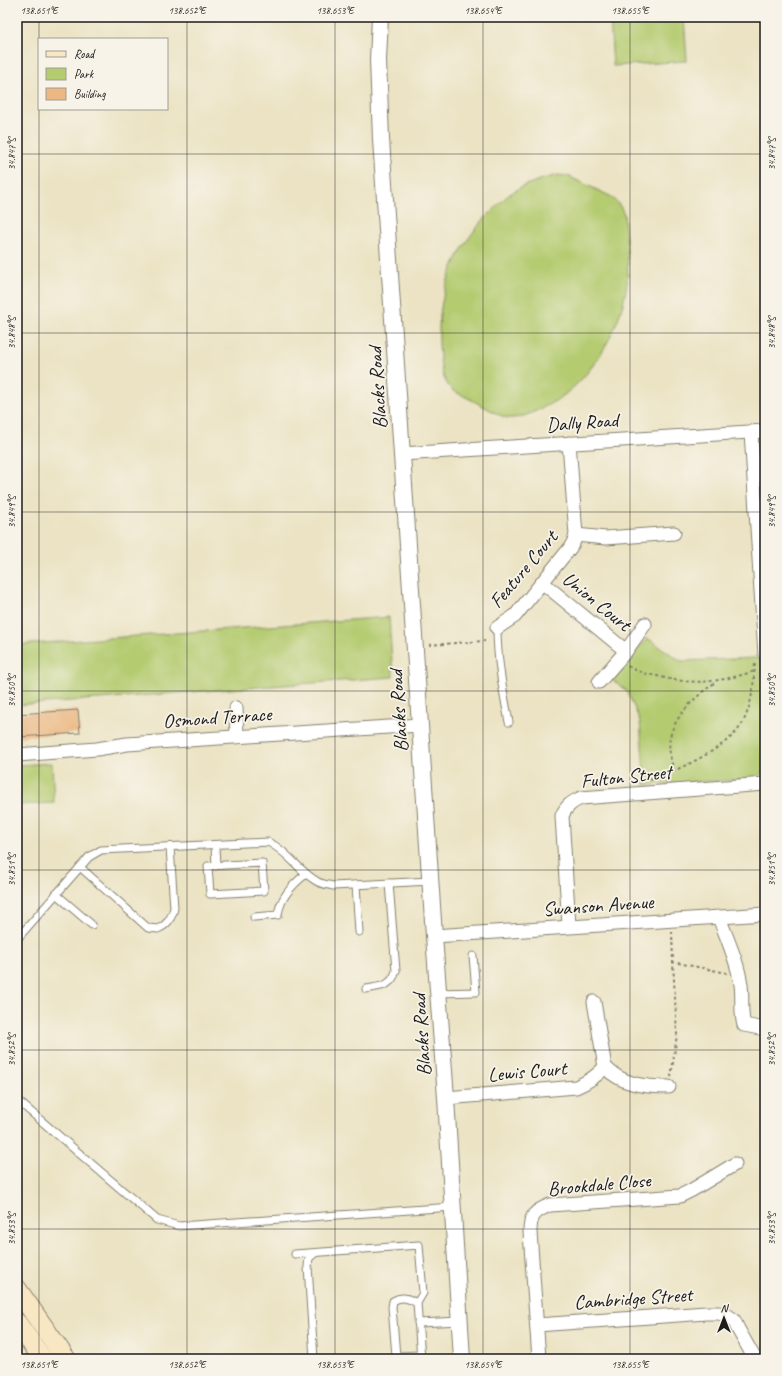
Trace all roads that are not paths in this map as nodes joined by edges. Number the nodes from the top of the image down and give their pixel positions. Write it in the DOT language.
graph roads {
  1 [pos="370,17"];
  2 [pos="380,17"];
  3 [pos="378,60"];
  4 [pos="765,431"];
  5 [pos="751,432"];
  6 [pos="569,443"];
  7 [pos="402,454"];
  8 [pos="674,533"];
  9 [pos="576,535"];
  10 [pos="543,583"];
  11 [pos="645,624"];
  12 [pos="497,628"];
  13 [pos="626,651"];
  14 [pos="760,656"];
  15 [pos="599,682"];
  16 [pos="236,708"];
  17 [pos="509,722"];
  18 [pos="420,724"];
  19 [pos="238,736"];
  20 [pos="17,755"];
  21 [pos="765,784"];
  22 [pos="215,845"];
  23 [pos="170,847"];
  24 [pos="216,866"];
  25 [pos="80,867"];
  26 [pos="306,874"];
  27 [pos="431,881"];
  28 [pos="389,883"];
  29 [pos="356,884"];
  30 [pos="56,894"];
  31 [pos="765,914"];
  32 [pos="254,917"];
  33 [pos="719,917"];
  34 [pos="92,925"];
  35 [pos="569,926"];
  36 [pos="360,932"];
  37 [pos="434,936"];
  38 [pos="17,939"];
  39 [pos="473,956"];
  40 [pos="366,989"];
  41 [pos="438,993"];
  42 [pos="594,1002"];
  43 [pos="765,1029"];
  44 [pos="605,1067"];
  45 [pos="670,1082"];
  46 [pos="446,1098"];
  47 [pos="17,1100"];
  48 [pos="735,1164"];
  49 [pos="453,1207"];
  50 [pos="315,1252"];
  51 [pos="295,1254"];
  52 [pos="17,1289"];
  53 [pos="417,1303"];
  54 [pos="460,1321"];
  55 [pos="17,1322"];
  56 [pos="418,1323"];
  57 [pos="537,1325"];
  58 [pos="421,1357"];
  59 [pos="43,1359"];
  60 [pos="66,1359"];
  61 [pos="314,1359"];
  62 [pos="462,1359"];
  63 [pos="539,1359"];
  64 [pos="755,1359"];
  1 -- 3 [label="street, Blacks Road"];
  2 -- 3 [label="street, Blacks Road"];
  3 -- 7 [label="street, Blacks Road"];
  4 -- 5 [label="street, Dally Road"];
  5 -- 6 [label="street, Dally Road"];
  5 -- 14 [label="street"];
  6 -- 7 [label="street, Dally Road"];
  6 -- 9 [label="street, Feature Court"];
  7 -- 18 [label="street, Blacks Road"];
  8 -- 9 [label="street, Feature Court"];
  9 -- 10 [label="street, Feature Court"];
  10 -- 12 [label="street, Feature Court"];
  10 -- 13 [label="street, Union Court"];
  11 -- 13 [label="street, Union Court"];
  12 -- 17 [label="lane"];
  13 -- 15 [label="street, Union Court"];
  16 -- 19 [label="street"];
  18 -- 19 [label="street, Osmond Terrace"];
  18 -- 27 [label="street, Blacks Road"];
  19 -- 20 [label="street, Osmond Terrace"];
  21 -- 35 [label="street, Fulton Street"];
  22 -- 23 [label="lane"];
  22 -- 24 [label="lane"];
  22 -- 26 [label="lane"];
  23 -- 25 [label="lane"];
  23 -- 25 [label="lane"];
  24 -- 24 [label="lane"];
  25 -- 30 [label="lane"];
  26 -- 29 [label="lane"];
  26 -- 32 [label="lane"];
  27 -- 28 [label="lane"];
  27 -- 37 [label="street, Blacks Road"];
  28 -- 29 [label="lane"];
  28 -- 40 [label="lane"];
  29 -- 36 [label="lane"];
  30 -- 34 [label="lane"];
  30 -- 38 [label="lane"];
  31 -- 33 [label="street, Swanson Avenue"];
  33 -- 35 [label="street, Swanson Avenue"];
  33 -- 43 [label="street"];
  35 -- 37 [label="street, Swanson Avenue"];
  37 -- 41 [label="street, Blacks Road"];
  39 -- 41 [label="lane"];
  41 -- 46 [label="street, Blacks Road"];
  42 -- 44 [label="street"];
  44 -- 45 [label="street"];
  44 -- 46 [label="street, Lewis Court"];
  46 -- 49 [label="street, Blacks Road"];
  47 -- 49 [label="lane"];
  48 -- 57 [label="street, Brookdale Close"];
  49 -- 54 [label="street, Blacks Road"];
  50 -- 51 [label="lane"];
  50 -- 53 [label="lane"];
  50 -- 61 [label="lane"];
  52 -- 60 [label="main road"];
  53 -- 56 [label="lane"];
  53 -- 58 [label="lane"];
  54 -- 56 [label="lane"];
  54 -- 62 [label="street, Blacks Road"];
  55 -- 59 [label="main road"];
  56 -- 58 [label="lane"];
  57 -- 63 [label="street, Brookdale Close"];
  57 -- 64 [label="street, Cambridge Street"];
}
